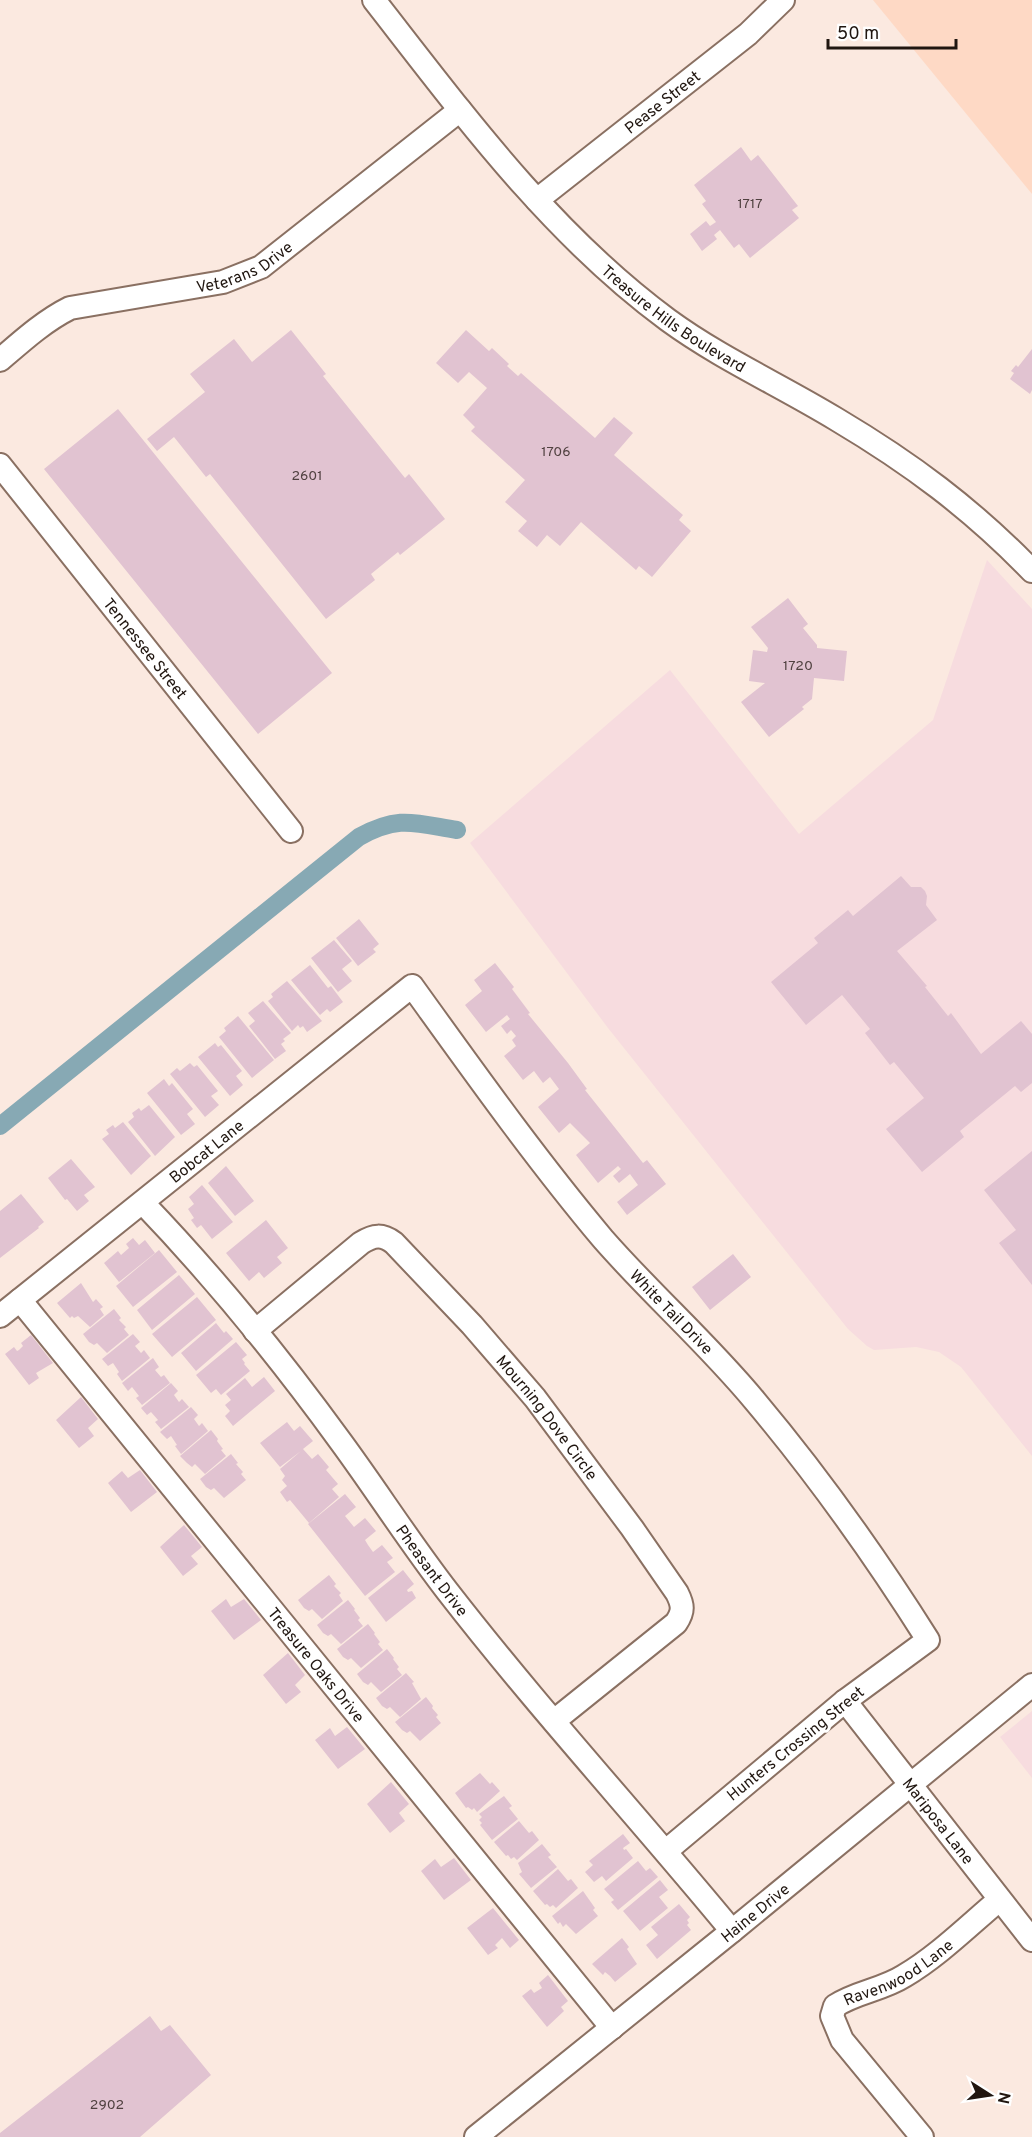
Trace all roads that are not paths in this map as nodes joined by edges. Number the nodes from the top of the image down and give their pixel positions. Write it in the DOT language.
graph roads {
  1 [pos="374,0"];
  2 [pos="783,0"];
  3 [pos="460,110"];
  4 [pos="537,200"];
  5 [pos="0,360"];
  6 [pos="0,465"];
  7 [pos="1032,571"];
  8 [pos="291,831"];
  9 [pos="412,986"];
  10 [pos="142,1203"];
  11 [pos="21,1300"];
  12 [pos="0,1316"];
  13 [pos="255,1331"];
  14 [pos="928,1640"];
  15 [pos="1032,1685"];
  16 [pos="845,1701"];
  17 [pos="554,1721"];
  18 [pos="910,1784"];
  19 [pos="666,1851"];
  20 [pos="999,1900"];
  21 [pos="732,1931"];
  22 [pos="1032,1940"];
  23 [pos="612,2028"];
  24 [pos="476,2137"];
  25 [pos="922,2137"];
  1 -- 3 [label="street, Treasure Hills Boulevard"];
  2 -- 4 [label="street, Pease Street"];
  3 -- 4 [label="street, Treasure Hills Boulevard"];
  3 -- 5 [label="street, Veterans Drive"];
  4 -- 7 [label="street, Treasure Hills Boulevard"];
  6 -- 8 [label="street, Tennessee Street"];
  9 -- 10 [label="street, Bobcat Lane"];
  9 -- 14 [label="street, White Tail Drive"];
  10 -- 11 [label="street, Bobcat Lane"];
  10 -- 13 [label="street, Pheasant Drive"];
  11 -- 12 [label="street, Bobcat Lane"];
  11 -- 23 [label="street, Treasure Oaks Drive"];
  13 -- 17 [label="street, Pheasant Drive"];
  13 -- 17 [label="street, Mourning Dove Circle"];
  14 -- 16 [label="street, Hunters Crossing Street"];
  15 -- 18 [label="street, Haine Drive"];
  16 -- 18 [label="street, Mariposa Lane"];
  16 -- 19 [label="street, Hunters Crossing Street"];
  17 -- 19 [label="street, Pheasant Drive"];
  18 -- 20 [label="street, Mariposa Lane"];
  18 -- 21 [label="street, Haine Drive"];
  19 -- 21 [label="street, Pheasant Drive"];
  20 -- 22 [label="street, Mariposa Lane"];
  20 -- 25 [label="street, Ravenwood Lane"];
  21 -- 23 [label="street, Haine Drive"];
  23 -- 24 [label="street, Haine Drive"];
}
